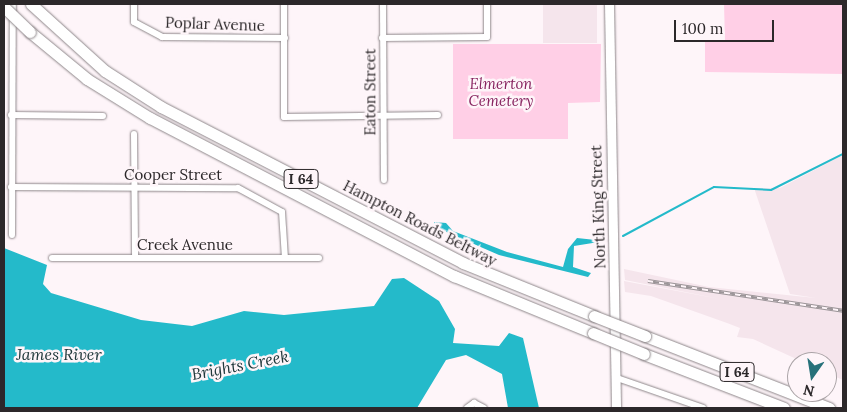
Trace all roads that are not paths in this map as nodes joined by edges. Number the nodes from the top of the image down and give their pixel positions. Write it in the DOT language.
graph roads {
  1 [pos="13,4"];
  2 [pos="31,4"];
  3 [pos="134,4"];
  4 [pos="284,4"];
  5 [pos="382,4"];
  6 [pos="487,4"];
  7 [pos="609,4"];
  8 [pos="4,7"];
  9 [pos="284,38"];
  10 [pos="382,38"];
  11 [pos="11,115"];
  12 [pos="382,115"];
  13 [pos="438,115"];
  14 [pos="103,116"];
  15 [pos="134,134"];
  16 [pos="384,180"];
  17 [pos="11,187"];
  18 [pos="134,187"];
  19 [pos="12,235"];
  20 [pos="135,257"];
  21 [pos="52,258"];
  22 [pos="285,258"];
  23 [pos="319,258"];
  24 [pos="617,378"];
  25 [pos="468,408"];
  26 [pos="484,408"];
  27 [pos="616,408"];
  28 [pos="704,408"];
  29 [pos="784,408"];
  30 [pos="829,408"];
  1 -- 11 [label="street"];
  2 -- 30 [label="highway, Hampton Roads Beltway / I 64, bridge"];
  3 -- 9 [label="street, Poplar Avenue"];
  4 -- 9 [label="street"];
  5 -- 10 [label="street, Eaton Street"];
  6 -- 10 [label="street"];
  7 -- 24 [label="main road, North King Street"];
  8 -- 29 [label="highway, Hampton Roads Beltway / I 64, bridge"];
  9 -- 12 [label="street"];
  10 -- 12 [label="street, Eaton Street"];
  11 -- 14 [label="street"];
  11 -- 17 [label="street"];
  12 -- 13 [label="street"];
  12 -- 16 [label="street, Eaton Street"];
  15 -- 18 [label="street"];
  17 -- 18 [label="street, Cooper Street"];
  17 -- 19 [label="street"];
  18 -- 20 [label="street"];
  18 -- 22 [label="street, Cooper Street"];
  20 -- 21 [label="street, Creek Avenue"];
  20 -- 22 [label="street, Creek Avenue"];
  22 -- 23 [label="street, Creek Avenue"];
  24 -- 27 [label="main road, North King Street"];
  24 -- 28 [label="street"];
  25 -- 26 [label="street"];
}
